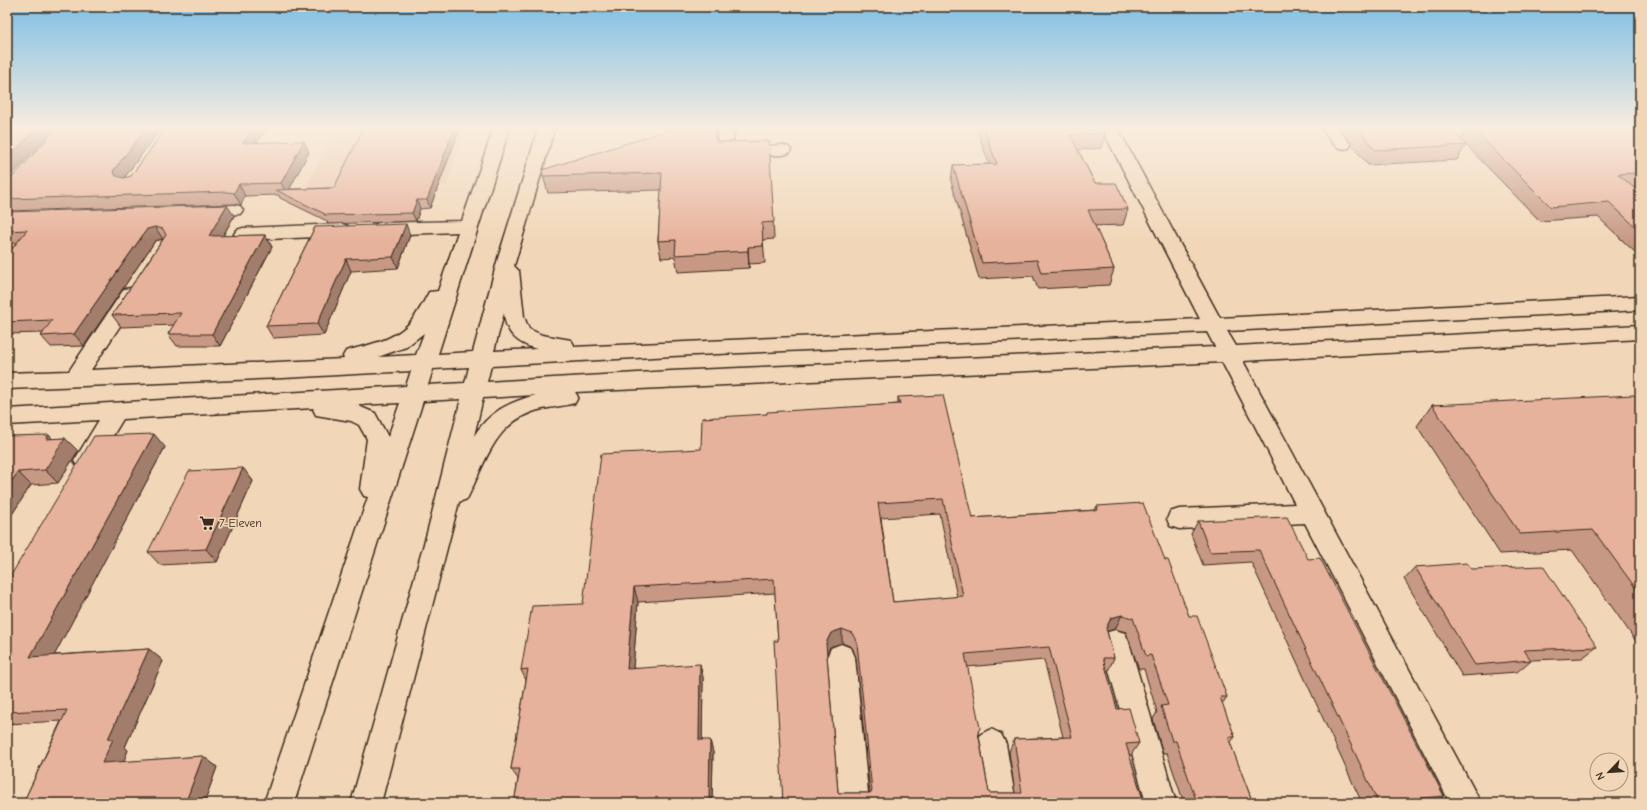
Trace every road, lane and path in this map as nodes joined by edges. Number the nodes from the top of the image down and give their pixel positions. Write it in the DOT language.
graph roads {
  1 [pos="489,165"];
  2 [pos="536,165"];
  3 [pos="1124,165"];
  4 [pos="234,210"];
  5 [pos="187,211"];
  6 [pos="469,226"];
  7 [pos="243,234"];
  8 [pos="507,258"];
  9 [pos="457,262"];
  10 [pos="142,278"];
  11 [pos="1640,303"];
  12 [pos="1213,325"];
  13 [pos="1640,332"];
  14 [pos="672,349"];
  15 [pos="1228,354"];
  16 [pos="482,359"];
  17 [pos="424,362"];
  18 [pos="283,370"];
  19 [pos="75,378"];
  20 [pos="671,379"];
  21 [pos="7,382"];
  22 [pos="474,391"];
  23 [pos="413,394"];
  24 [pos="269,402"];
  25 [pos="116,411"];
  26 [pos="7,416"];
  27 [pos="76,477"];
  28 [pos="1313,513"];
  29 [pos="1179,519"];
  30 [pos="439,533"];
  31 [pos="366,538"];
  32 [pos="1115,642"];
  33 [pos="841,657"];
  34 [pos="991,744"];
  35 [pos="279,803"];
  36 [pos="366,803"];
  37 [pos="854,803"];
  38 [pos="1001,803"];
  39 [pos="1161,803"];
  40 [pos="1466,803"];
  1 -- 6 [label="street"];
  2 -- 8 [label="street"];
  3 -- 12 [label="street"];
  4 -- 5 [label="street"];
  6 -- 7 [label="street"];
  6 -- 9 [label="street"];
  8 -- 14 [label="street"];
  8 -- 16 [label="street"];
  9 -- 17 [label="street"];
  9 -- 18 [label="street"];
  10 -- 19 [label="street"];
  11 -- 12 [label="street"];
  12 -- 14 [label="street"];
  12 -- 15 [label="street"];
  13 -- 15 [label="street"];
  14 -- 16 [label="street"];
  15 -- 20 [label="street"];
  15 -- 28 [label="street"];
  16 -- 17 [label="street"];
  16 -- 22 [label="street"];
  17 -- 18 [label="street"];
  17 -- 23 [label="street"];
  18 -- 19 [label="street"];
  19 -- 21 [label="street"];
  20 -- 22 [label="street"];
  20 -- 30 [label="street"];
  22 -- 23 [label="street"];
  22 -- 30 [label="street"];
  23 -- 24 [label="street"];
  23 -- 31 [label="street"];
  24 -- 25 [label="street"];
  24 -- 31 [label="street"];
  25 -- 26 [label="street"];
  25 -- 27 [label="street"];
  28 -- 29 [label="street"];
  28 -- 40 [label="street"];
  30 -- 36 [label="street"];
  31 -- 35 [label="street"];
  32 -- 39 [label="street"];
  33 -- 37 [label="street"];
  34 -- 38 [label="street"];
}
